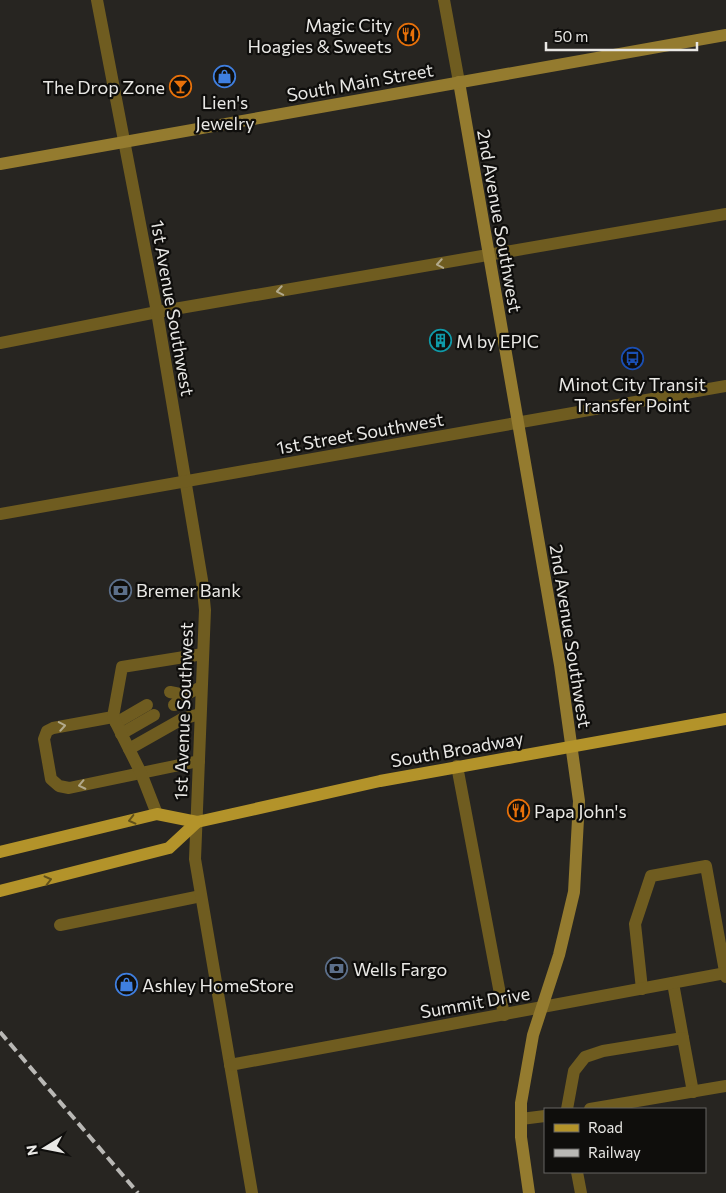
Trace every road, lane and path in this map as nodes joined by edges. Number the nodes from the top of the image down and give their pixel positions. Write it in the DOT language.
graph roads {
  1 [pos="97,0"];
  2 [pos="444,0"];
  3 [pos="726,34"];
  4 [pos="459,82"];
  5 [pos="123,142"];
  6 [pos="0,164"];
  7 [pos="726,214"];
  8 [pos="488,256"];
  9 [pos="158,312"];
  10 [pos="0,343"];
  11 [pos="726,386"];
  12 [pos="518,424"];
  13 [pos="185,481"];
  14 [pos="0,514"];
  15 [pos="203,654"];
  16 [pos="201,686"];
  17 [pos="170,692"];
  18 [pos="185,695"];
  19 [pos="174,705"];
  20 [pos="150,710"];
  21 [pos="200,714"];
  22 [pos="726,720"];
  23 [pos="117,725"];
  24 [pos="571,746"];
  25 [pos="129,749"];
  26 [pos="199,761"];
  27 [pos="457,766"];
  28 [pos="141,773"];
  29 [pos="157,814"];
  30 [pos="197,822"];
  31 [pos="0,852"];
  32 [pos="0,891"];
  33 [pos="201,896"];
  34 [pos="60,925"];
  35 [pos="726,975"];
  36 [pos="673,983"];
  37 [pos="642,989"];
  38 [pos="542,1008"];
  39 [pos="504,1014"];
  40 [pos="683,1038"];
  41 [pos="230,1065"];
  42 [pos="726,1086"];
  43 [pos="693,1092"];
  44 [pos="567,1108"];
  45 [pos="596,1108"];
  46 [pos="544,1116"];
  47 [pos="521,1119"];
  48 [pos="577,1173"];
  49 [pos="252,1193"];
  50 [pos="529,1193"];
  51 [pos="581,1193"];
  1 -- 5 [label="street, 1st Avenue Southwest"];
  2 -- 4 [label="street"];
  3 -- 4 [label="street, South Main Street"];
  4 -- 5 [label="street, South Main Street"];
  4 -- 8 [label="street, 2nd Avenue Southwest"];
  5 -- 6 [label="street, South Main Street"];
  5 -- 9 [label="street, 1st Avenue Southwest"];
  7 -- 8 [label="street"];
  8 -- 9 [label="street, one-way"];
  8 -- 12 [label="street, 2nd Avenue Southwest"];
  9 -- 10 [label="street"];
  9 -- 13 [label="street, 1st Avenue Southwest"];
  11 -- 12 [label="street, 1st Street Southwest"];
  12 -- 13 [label="street, 1st Street Southwest"];
  12 -- 24 [label="street, 2nd Avenue Southwest"];
  13 -- 14 [label="street, 1st Street Southwest"];
  13 -- 15 [label="street, 1st Avenue Southwest"];
  15 -- 16 [label="street, 1st Avenue Southwest"];
  15 -- 23 [label="street"];
  16 -- 18 [label="street"];
  16 -- 21 [label="street, 1st Avenue Southwest"];
  17 -- 18 [label="street"];
  18 -- 19 [label="street"];
  20 -- 23 [label="street"];
  21 -- 25 [label="street"];
  21 -- 26 [label="street, 1st Avenue Southwest"];
  22 -- 24 [label="main road, South Broadway"];
  23 -- 25 [label="street"];
  28 -- 23 [label="street, one-way"];
  24 -- 27 [label="main road, South Broadway"];
  24 -- 38 [label="street, 2nd Avenue Southwest"];
  25 -- 28 [label="street"];
  26 -- 28 [label="street"];
  26 -- 30 [label="street, 1st Avenue Southwest"];
  27 -- 30 [label="main road, South Broadway"];
  27 -- 39 [label="street"];
  28 -- 29 [label="street"];
  29 -- 30 [label="main road, South Broadway"];
  29 -- 31 [label="main road, South Broadway, one-way"];
  32 -- 30 [label="main road, South Broadway, one-way"];
  30 -- 33 [label="street, 1st Avenue Southwest"];
  33 -- 34 [label="street"];
  33 -- 41 [label="street, 1st Avenue Southwest"];
  35 -- 36 [label="street, Summit Drive"];
  35 -- 37 [label="street"];
  36 -- 37 [label="street, Summit Drive"];
  36 -- 40 [label="street"];
  37 -- 38 [label="street, Summit Drive"];
  38 -- 39 [label="street, Summit Drive"];
  38 -- 47 [label="street, 2nd Avenue Southwest"];
  39 -- 41 [label="street, Summit Drive"];
  40 -- 43 [label="street"];
  40 -- 44 [label="street"];
  41 -- 49 [label="street, 1st Avenue Southwest"];
  42 -- 43 [label="street"];
  43 -- 45 [label="street"];
  46 -- 47 [label="street"];
  47 -- 50 [label="street, 2nd Avenue Southwest"];
  48 -- 51 [label="street"];
}
